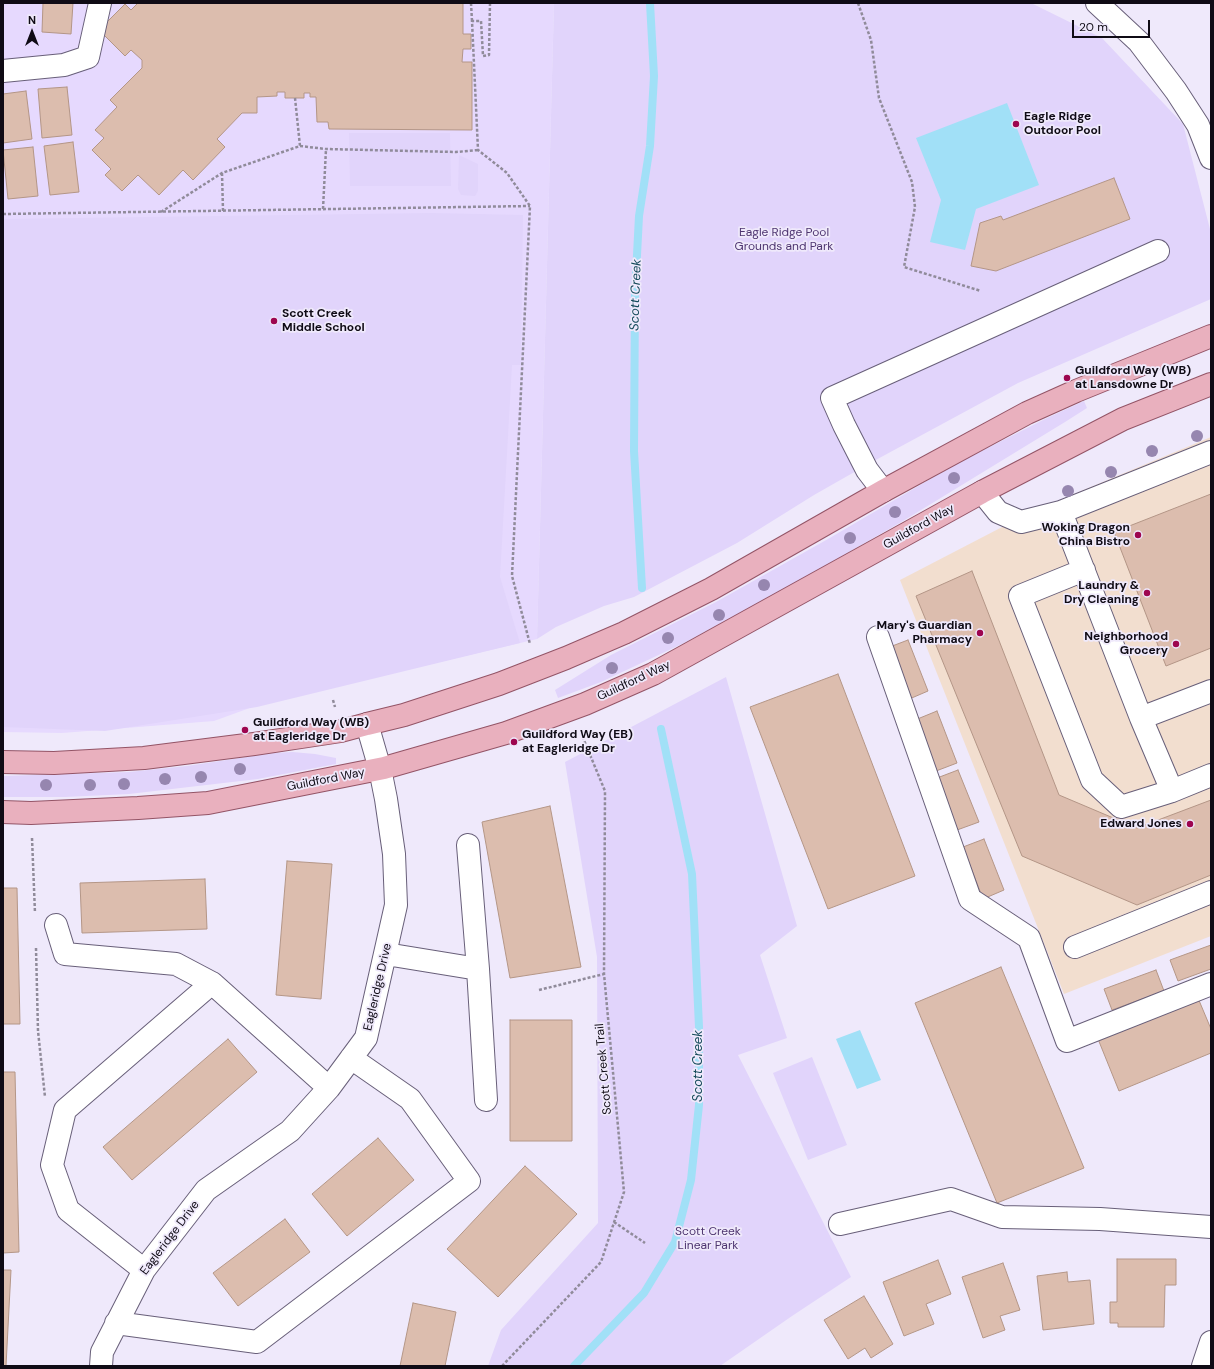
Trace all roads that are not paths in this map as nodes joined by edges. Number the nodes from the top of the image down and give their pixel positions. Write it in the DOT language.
graph roads {
  1 [pos="100,3"];
  2 [pos="1097,3"];
  3 [pos="3,71"];
  4 [pos="1211,158"];
  5 [pos="1158,251"];
  6 [pos="1211,336"];
  7 [pos="1211,384"];
  8 [pos="1211,452"];
  9 [pos="883,491"];
  10 [pos="982,492"];
  11 [pos="1061,512"];
  12 [pos="1084,570"];
  13 [pos="878,637"];
  14 [pos="1211,691"];
  15 [pos="1141,718"];
  16 [pos="367,724"];
  17 [pos="3,762"];
  18 [pos="380,769"];
  19 [pos="1211,775"];
  20 [pos="1172,791"];
  21 [pos="3,812"];
  22 [pos="468,845"];
  23 [pos="1211,892"];
  24 [pos="56,925"];
  25 [pos="1075,947"];
  26 [pos="386,954"];
  27 [pos="478,969"];
  28 [pos="212,984"];
  29 [pos="1211,984"];
  30 [pos="351,1058"];
  31 [pos="329,1088"];
  32 [pos="486,1100"];
  33 [pos="840,1224"];
  34 [pos="1211,1227"];
  35 [pos="144,1270"];
  36 [pos="116,1323"];
  37 [pos="1211,1342"];
  38 [pos="101,1366"];
  39 [pos="1202,1366"];
  1 -- 3 [label="street"];
  2 -- 4 [label="street"];
  5 -- 9 [label="street"];
  6 -- 9 [label="main road"];
  7 -- 10 [label="main road, Guildford Way"];
  8 -- 11 [label="street"];
  9 -- 16 [label="main road"];
  10 -- 11 [label="street"];
  10 -- 18 [label="main road, Guildford Way"];
  11 -- 12 [label="street"];
  12 -- 15 [label="street"];
  12 -- 20 [label="street"];
  13 -- 29 [label="street"];
  14 -- 15 [label="street"];
  15 -- 20 [label="street"];
  16 -- 17 [label="main road"];
  16 -- 18 [label="street, Eagleridge Drive"];
  18 -- 21 [label="main road, Guildford Way"];
  18 -- 26 [label="street, Eagleridge Drive"];
  19 -- 20 [label="street"];
  22 -- 27 [label="street"];
  23 -- 25 [label="street"];
  24 -- 28 [label="street"];
  26 -- 27 [label="street"];
  26 -- 30 [label="street, Eagleridge Drive"];
  27 -- 32 [label="street"];
  28 -- 31 [label="street"];
  28 -- 35 [label="street"];
  30 -- 31 [label="street, Eagleridge Drive"];
  30 -- 36 [label="street"];
  31 -- 35 [label="street, Eagleridge Drive"];
  33 -- 34 [label="street"];
  35 -- 36 [label="street, Eagleridge Drive"];
  36 -- 38 [label="street, Eagleridge Drive"];
  37 -- 39 [label="street"];
}
